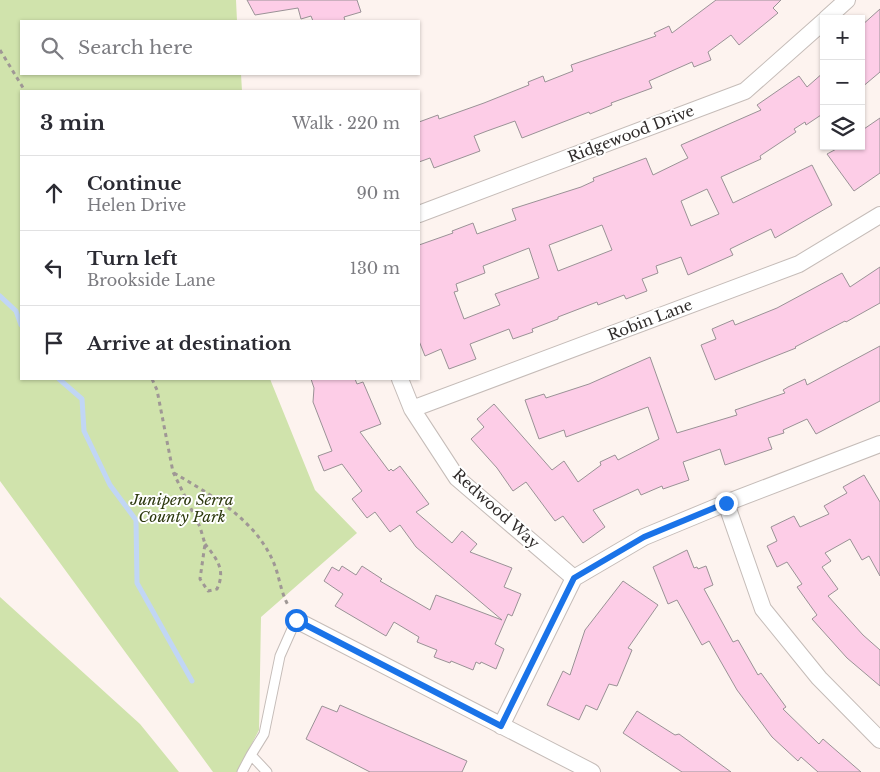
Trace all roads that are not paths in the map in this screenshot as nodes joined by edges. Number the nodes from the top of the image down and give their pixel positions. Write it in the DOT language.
graph roads {
  1 [pos="847,0"];
  2 [pos="830,15"];
  3 [pos="820,24"];
  4 [pos="420,214"];
  5 [pos="880,215"];
  6 [pos="400,380"];
  7 [pos="412,409"];
  8 [pos="880,444"];
  9 [pos="726,503"];
  10 [pos="574,578"];
  11 [pos="296,620"];
  12 [pos="501,726"];
  13 [pos="880,740"];
  14 [pos="251,755"];
  15 [pos="242,772"];
  16 [pos="267,772"];
  17 [pos="592,772"];
  1 -- 2 [label="street, Ridgewood Drive"];
  3 -- 4 [label="street, Ridgewood Drive"];
  5 -- 7 [label="street, Robin Lane"];
  6 -- 7 [label="street, Redwood Way"];
  7 -- 10 [label="street, Redwood Way"];
  8 -- 9 [label="street"];
  9 -- 10 [label="street"];
  9 -- 13 [label="street"];
  10 -- 12 [label="street"];
  11 -- 12 [label="street"];
  11 -- 14 [label="lane"];
  12 -- 17 [label="street"];
  14 -- 15 [label="lane"];
  14 -- 16 [label="lane"];
}
